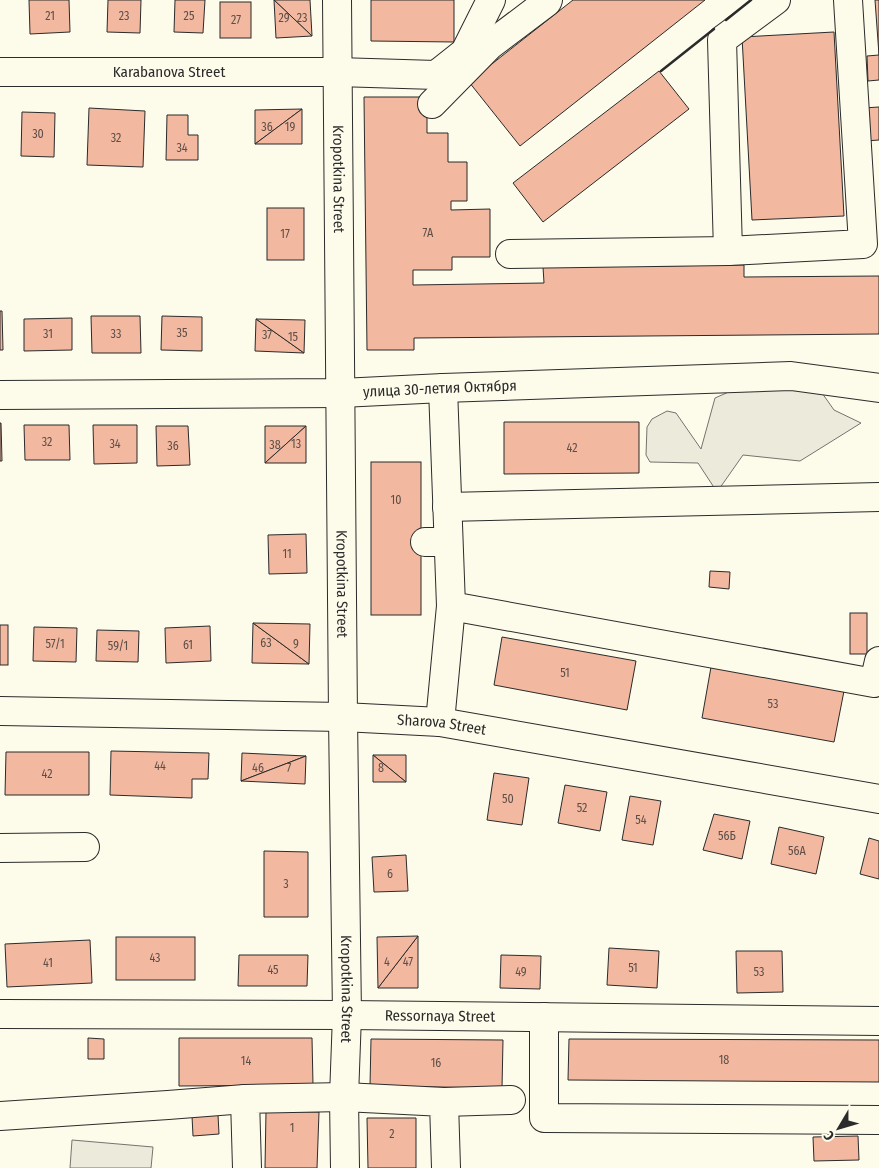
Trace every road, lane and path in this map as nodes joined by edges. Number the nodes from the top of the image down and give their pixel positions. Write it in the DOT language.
graph roads {
  1 [pos="337,0"];
  2 [pos="491,0"];
  3 [pos="548,0"];
  4 [pos="776,0"];
  5 [pos="848,0"];
  6 [pos="0,72"];
  7 [pos="337,72"];
  8 [pos="432,104"];
  9 [pos="728,251"];
  10 [pos="510,254"];
  11 [pos="443,388"];
  12 [pos="879,388"];
  13 [pos="341,393"];
  14 [pos="0,395"];
  15 [pos="879,497"];
  16 [pos="447,507"];
  17 [pos="451,606"];
  18 [pos="879,661"];
  19 [pos="0,711"];
  20 [pos="343,718"];
  21 [pos="440,722"];
  22 [pos="879,799"];
  23 [pos="85,847"];
  24 [pos="0,848"];
  25 [pos="0,1014"];
  26 [pos="347,1015"];
  27 [pos="544,1017"];
  28 [pos="879,1021"];
  29 [pos="344,1097"];
  30 [pos="246,1099"];
  31 [pos="511,1100"];
  32 [pos="444,1102"];
  33 [pos="0,1116"];
  34 [pos="879,1120"];
  35 [pos="247,1168"];
  36 [pos="345,1168"];
  37 [pos="446,1168"];
  1 -- 7 [label="street, Kropotkina Street"];
  2 -- 7 [label="street, Karabanova Street"];
  3 -- 8 [label="street"];
  4 -- 9 [label="street"];
  5 -- 9 [label="street"];
  6 -- 7 [label="street, Karabanova Street"];
  7 -- 13 [label="street, Kropotkina Street"];
  9 -- 10 [label="street"];
  11 -- 12 [label="street, улица 30-летия Октября"];
  11 -- 13 [label="street, улица 30-летия Октября"];
  11 -- 16 [label="street"];
  13 -- 14 [label="street, улица 30-летия Октября"];
  13 -- 20 [label="street, Kropotkina Street"];
  15 -- 16 [label="street"];
  16 -- 17 [label="street"];
  17 -- 18 [label="street"];
  17 -- 21 [label="street"];
  19 -- 20 [label="street, Sharova Street"];
  20 -- 21 [label="street, Sharova Street"];
  20 -- 26 [label="street, Kropotkina Street"];
  21 -- 22 [label="street, Sharova Street"];
  23 -- 24 [label="street"];
  25 -- 26 [label="street, Ressornaya Street"];
  26 -- 27 [label="street, Ressornaya Street"];
  26 -- 29 [label="street, Kropotkina Street"];
  27 -- 28 [label="street, Ressornaya Street"];
  27 -- 34 [label="street"];
  29 -- 30 [label="street"];
  29 -- 32 [label="street"];
  29 -- 36 [label="street, Kropotkina Street"];
  30 -- 33 [label="street"];
  30 -- 35 [label="street"];
  31 -- 32 [label="street"];
  32 -- 37 [label="street"];
}
